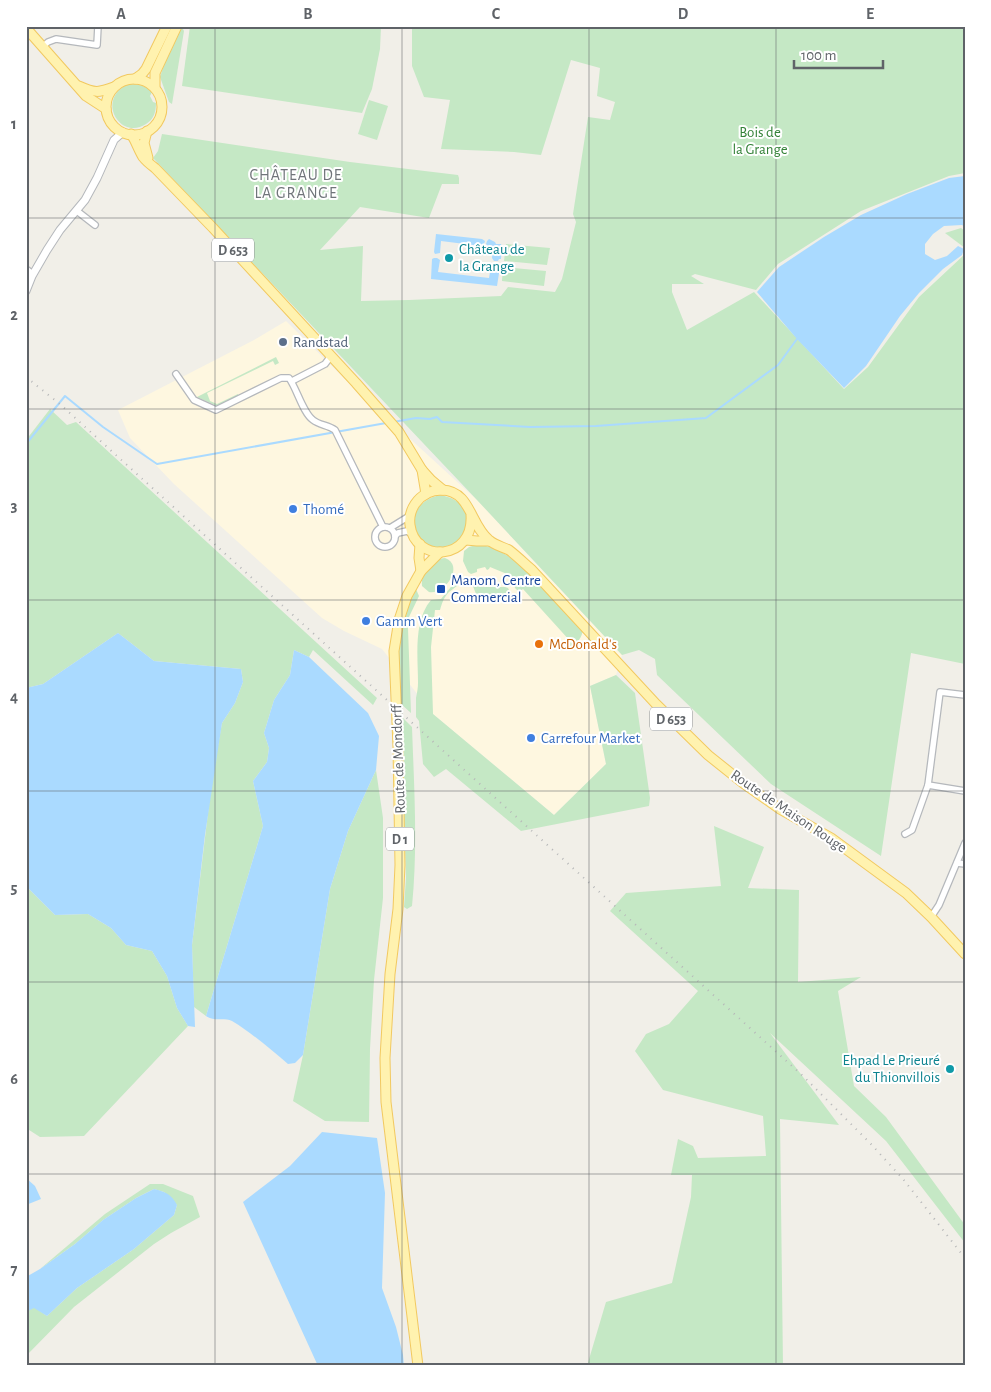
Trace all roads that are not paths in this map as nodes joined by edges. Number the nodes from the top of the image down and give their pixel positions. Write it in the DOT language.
graph roads {
  1 [pos="98,26"];
  2 [pos="166,26"];
  3 [pos="177,26"];
  4 [pos="26,28"];
  5 [pos="42,47"];
  6 [pos="135,79"];
  7 [pos="76,85"];
  8 [pos="114,87"];
  9 [pos="155,88"];
  10 [pos="106,110"];
  11 [pos="146,131"];
  12 [pos="126,133"];
  13 [pos="155,168"];
  14 [pos="77,211"];
  15 [pos="95,225"];
  16 [pos="26,270"];
  17 [pos="32,276"];
  18 [pos="26,291"];
  19 [pos="331,356"];
  20 [pos="176,374"];
  21 [pos="290,380"];
  22 [pos="422,470"];
  23 [pos="443,490"];
  24 [pos="426,494"];
  25 [pos="410,515"];
  26 [pos="471,515"];
  27 [pos="383,527"];
  28 [pos="390,528"];
  29 [pos="412,534"];
  30 [pos="395,536"];
  31 [pos="466,540"];
  32 [pos="489,540"];
  33 [pos="420,544"];
  34 [pos="440,552"];
  35 [pos="421,571"];
  36 [pos="965,696"];
  37 [pos="928,785"];
  38 [pos="965,791"];
  39 [pos="905,834"];
  40 [pos="965,843"];
  41 [pos="957,863"];
  42 [pos="965,864"];
  43 [pos="932,917"];
  44 [pos="965,954"];
  45 [pos="418,1366"];
  1 -- 5 [label="street"];
  2 -- 6 [label="main road"];
  3 -- 9 [label="main road"];
  4 -- 5 [label="main road"];
  5 -- 7 [label="main road"];
  6 -- 8 [label="main road"];
  6 -- 9 [label="main road"];
  7 -- 8 [label="main road"];
  7 -- 10 [label="main road"];
  8 -- 10 [label="main road"];
  9 -- 11 [label="main road"];
  10 -- 12 [label="main road"];
  11 -- 12 [label="main road"];
  11 -- 13 [label="main road"];
  12 -- 13 [label="main road"];
  12 -- 14 [label="street"];
  13 -- 19 [label="main road, D 653"];
  14 -- 15 [label="street"];
  14 -- 17 [label="street"];
  16 -- 17 [label="street"];
  17 -- 18 [label="street"];
  19 -- 21 [label="street"];
  19 -- 22 [label="main road, D 653"];
  20 -- 21 [label="street"];
  21 -- 27 [label="street"];
  22 -- 23 [label="main road"];
  22 -- 24 [label="main road"];
  23 -- 24 [label="main road"];
  23 -- 26 [label="main road"];
  24 -- 25 [label="main road"];
  25 -- 28 [label="street"];
  25 -- 29 [label="main road"];
  26 -- 31 [label="main road"];
  26 -- 32 [label="main road"];
  27 -- 28 [label="street"];
  27 -- 30 [label="street"];
  28 -- 30 [label="street"];
  29 -- 30 [label="street"];
  29 -- 33 [label="main road"];
  31 -- 32 [label="main road"];
  31 -- 34 [label="main road"];
  32 -- 43 [label="main road, Route de Maison Rouge / D 653"];
  33 -- 34 [label="main road"];
  33 -- 35 [label="main road"];
  34 -- 35 [label="main road, D 1"];
  35 -- 45 [label="main road, Route de Mondorff / D 1"];
  36 -- 37 [label="street"];
  37 -- 38 [label="street"];
  37 -- 39 [label="street"];
  40 -- 41 [label="street"];
  41 -- 42 [label="street"];
  41 -- 43 [label="street"];
  43 -- 44 [label="main road, Route de Maison Rouge / D 653"];
}
